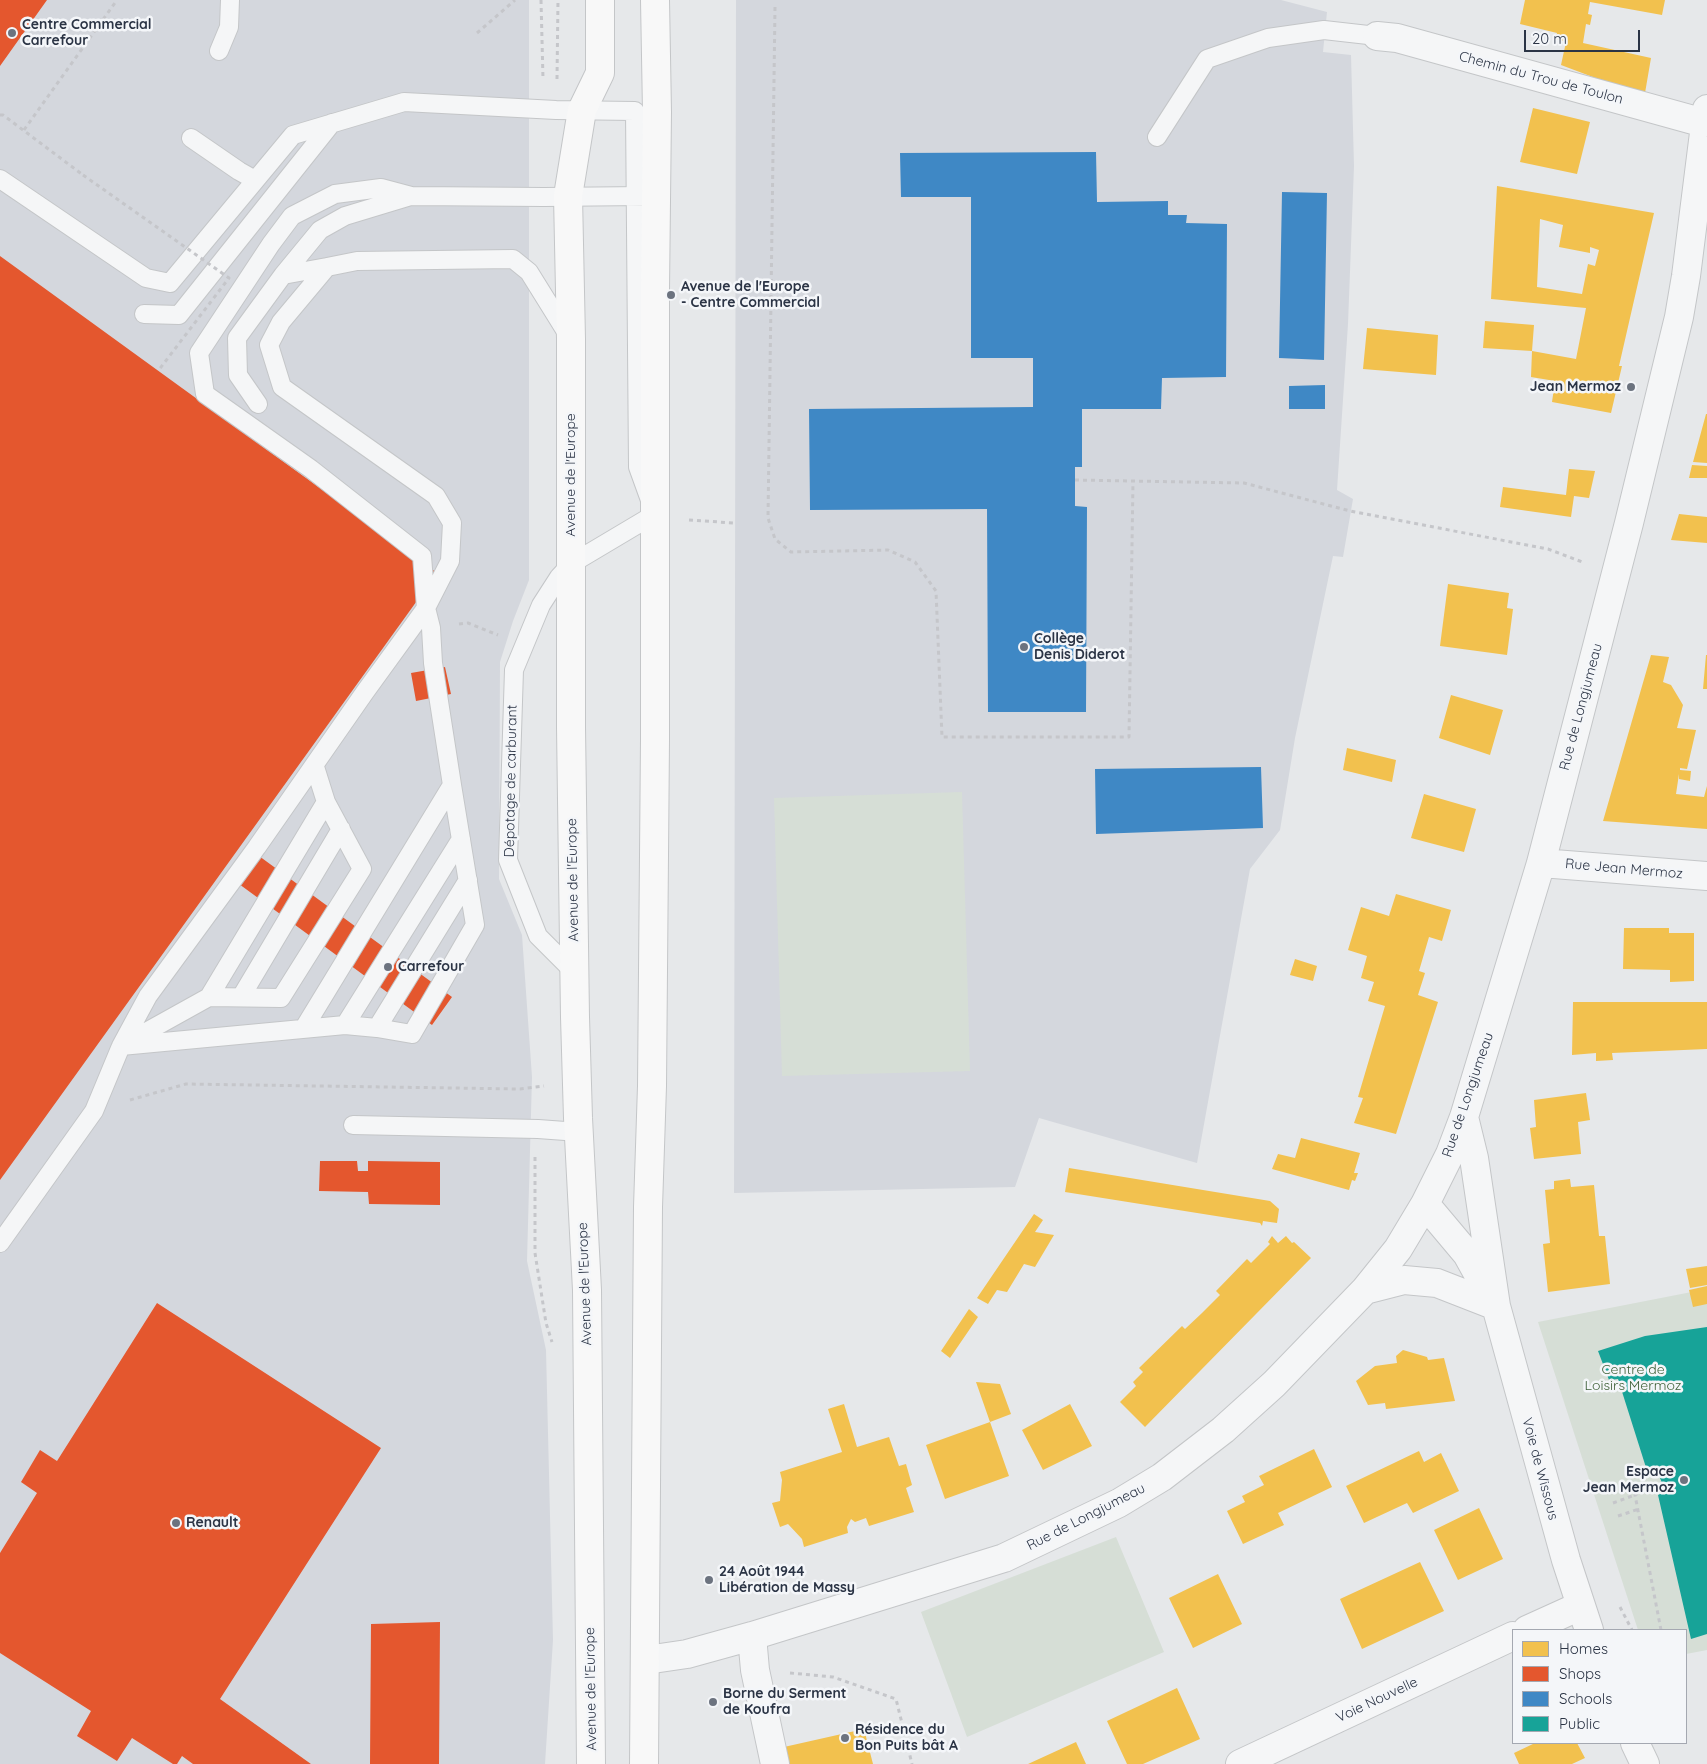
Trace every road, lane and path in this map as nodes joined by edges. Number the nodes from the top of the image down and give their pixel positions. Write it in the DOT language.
graph roads {
  1 [pos="117,0"];
  2 [pos="230,0"];
  3 [pos="514,0"];
  4 [pos="600,0"];
  5 [pos="656,0"];
  6 [pos="775,6"];
  7 [pos="477,33"];
  8 [pos="1377,36"];
  9 [pos="219,52"];
  10 [pos="582,110"];
  11 [pos="0,115"];
  12 [pos="1706,116"];
  13 [pos="332,123"];
  14 [pos="24,130"];
  15 [pos="1157,137"];
  16 [pos="192,138"];
  17 [pos="0,179"];
  18 [pos="255,180"];
  19 [pos="411,196"];
  20 [pos="568,196"];
  21 [pos="645,196"];
  22 [pos="327,267"];
  23 [pos="1697,272"];
  24 [pos="283,275"];
  25 [pos="144,314"];
  26 [pos="571,340"];
  27 [pos="158,371"];
  28 [pos="258,404"];
  29 [pos="1075,480"];
  30 [pos="1132,481"];
  31 [pos="655,514"];
  32 [pos="684,519"];
  33 [pos="734,523"];
  34 [pos="571,564"];
  35 [pos="1615,575"];
  36 [pos="426,608"];
  37 [pos="431,628"];
  38 [pos="524,646"];
  39 [pos="315,766"];
  40 [pos="452,785"];
  41 [pos="326,802"];
  42 [pos="340,829"];
  43 [pos="461,839"];
  44 [pos="1541,863"];
  45 [pos="1707,876"];
  46 [pos="468,880"];
  47 [pos="574,972"];
  48 [pos="241,996"];
  49 [pos="210,997"];
  50 [pos="345,1025"];
  51 [pos="304,1028"];
  52 [pos="377,1028"];
  53 [pos="121,1046"];
  54 [pos="544,1077"];
  55 [pos="543,1086"];
  56 [pos="550,1086"];
  57 [pos="94,1111"];
  58 [pos="1464,1117"];
  59 [pos="353,1125"];
  60 [pos="578,1125"];
  61 [pos="538,1129"];
  62 [pos="1425,1204"];
  63 [pos="0,1243"];
  64 [pos="1365,1290"];
  65 [pos="1496,1306"];
  66 [pos="554,1348"];
  67 [pos="1662,1483"];
  68 [pos="1635,1495"];
  69 [pos="1613,1503"];
  70 [pos="1639,1509"];
  71 [pos="1618,1516"];
  72 [pos="1617,1602"];
  73 [pos="1585,1618"];
  74 [pos="1532,1629"];
  75 [pos="1631,1629"];
  76 [pos="1661,1629"];
  77 [pos="752,1636"];
  78 [pos="1512,1636"];
  79 [pos="645,1658"];
  80 [pos="755,1670"];
  81 [pos="1635,1744"];
  82 [pos="591,1764"];
  83 [pos="644,1764"];
  84 [pos="775,1764"];
  85 [pos="912,1764"];
  86 [pos="1240,1764"];
  87 [pos="1645,1764"];
  1 -- 14 [label="path"];
  2 -- 9 [label="lane"];
  3 -- 7 [label="path"];
  4 -- 10 [label="main road, Avenue de l'Europe"];
  5 -- 21 [label="main road"];
  6 -- 30 [label="path"];
  8 -- 12 [label="street, Chemin du Trou de Toulon"];
  8 -- 15 [label="lane"];
  10 -- 13 [label="lane"];
  10 -- 20 [label="main road, Avenue de l'Europe"];
  10 -- 21 [label="lane"];
  11 -- 14 [label="path"];
  12 -- 23 [label="street, Rue de Longjumeau"];
  13 -- 18 [label="lane"];
  13 -- 25 [label="lane"];
  14 -- 27 [label="path, bridge"];
  16 -- 18 [label="lane"];
  17 -- 18 [label="lane"];
  19 -- 20 [label="lane"];
  19 -- 24 [label="lane"];
  19 -- 36 [label="lane"];
  20 -- 21 [label="lane"];
  20 -- 26 [label="main road, Avenue de l'Europe"];
  21 -- 31 [label="main road"];
  22 -- 24 [label="lane"];
  22 -- 26 [label="lane"];
  22 -- 36 [label="lane"];
  23 -- 35 [label="street, Rue de Longjumeau"];
  24 -- 28 [label="lane"];
  26 -- 34 [label="main road, Avenue de l'Europe"];
  29 -- 30 [label="path"];
  30 -- 35 [label="path"];
  31 -- 34 [label="lane, Dépotage de carburant"];
  31 -- 79 [label="main road"];
  32 -- 33 [label="path"];
  34 -- 38 [label="lane, Dépotage de carburant"];
  34 -- 47 [label="main road, Avenue de l'Europe"];
  35 -- 44 [label="street, Rue de Longjumeau"];
  36 -- 37 [label="lane"];
  36 -- 39 [label="lane"];
  37 -- 38 [label="path"];
  37 -- 40 [label="lane"];
  38 -- 47 [label="lane, Dépotage de carburant"];
  39 -- 41 [label="lane"];
  39 -- 53 [label="lane"];
  40 -- 43 [label="lane"];
  40 -- 51 [label="lane"];
  41 -- 42 [label="lane"];
  41 -- 49 [label="lane"];
  42 -- 48 [label="lane"];
  42 -- 48 [label="lane"];
  43 -- 46 [label="lane"];
  43 -- 50 [label="lane"];
  44 -- 45 [label="street, Rue Jean Mermoz"];
  44 -- 58 [label="street, Rue de Longjumeau"];
  46 -- 52 [label="lane"];
  46 -- 52 [label="lane"];
  47 -- 60 [label="main road, Avenue de l'Europe"];
  48 -- 49 [label="lane"];
  49 -- 53 [label="lane"];
  50 -- 51 [label="lane"];
  50 -- 52 [label="lane"];
  51 -- 53 [label="lane"];
  53 -- 57 [label="lane"];
  54 -- 55 [label="path"];
  55 -- 56 [label="path"];
  55 -- 57 [label="path"];
  55 -- 61 [label="path"];
  57 -- 63 [label="lane"];
  58 -- 62 [label="street, Rue de Longjumeau"];
  58 -- 65 [label="street, Voie de Wissous"];
  59 -- 61 [label="lane"];
  60 -- 61 [label="lane"];
  60 -- 82 [label="main road, Avenue de l'Europe"];
  61 -- 66 [label="path"];
  62 -- 64 [label="street, Rue de Longjumeau"];
  62 -- 65 [label="street, Voie de Wissous"];
  64 -- 65 [label="street"];
  64 -- 77 [label="street, Rue de Longjumeau"];
  65 -- 73 [label="street, Voie de Wissous"];
  67 -- 68 [label="path"];
  68 -- 69 [label="path"];
  68 -- 70 [label="path"];
  70 -- 71 [label="path"];
  70 -- 76 [label="path"];
  72 -- 75 [label="path"];
  73 -- 74 [label="street"];
  77 -- 79 [label="street, Rue de Longjumeau"];
  77 -- 80 [label="street"];
  78 -- 86 [label="street, Voie Nouvelle"];
  79 -- 83 [label="main road"];
  80 -- 84 [label="street"];
  80 -- 85 [label="path"];
  81 -- 87 [label="street"];
}
